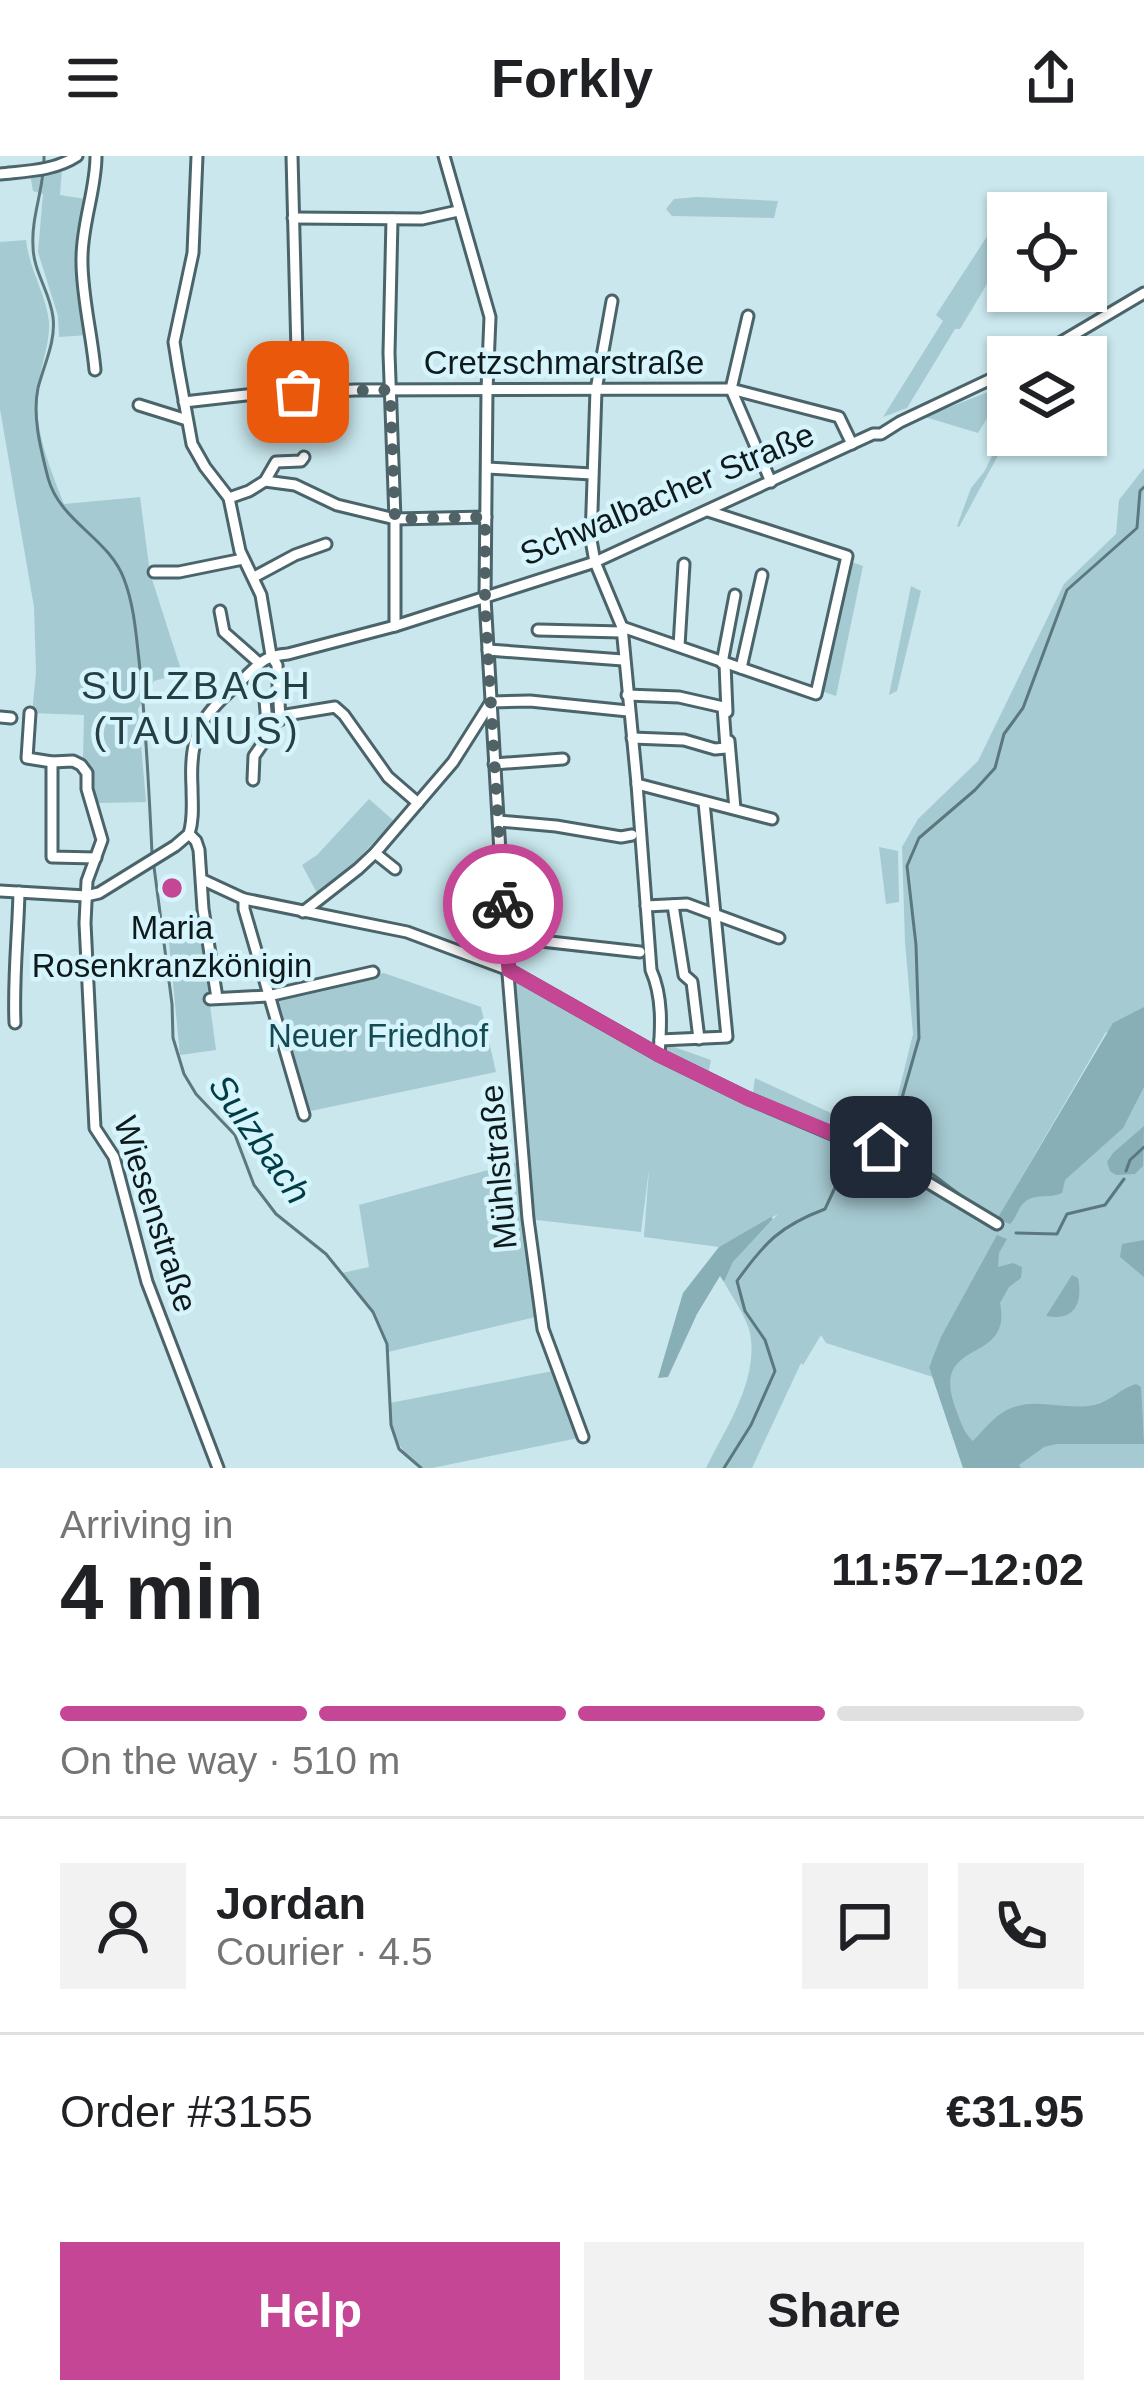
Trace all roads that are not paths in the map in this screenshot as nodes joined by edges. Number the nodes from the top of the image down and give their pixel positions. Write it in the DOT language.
graph roads {
  1 [pos="34,156"];
  2 [pos="77,156"];
  3 [pos="96,156"];
  4 [pos="196,156"];
  5 [pos="292,156"];
  6 [pos="444,156"];
  7 [pos="42,170"];
  8 [pos="0,174"];
  9 [pos="458,211"];
  10 [pos="293,218"];
  11 [pos="392,219"];
  12 [pos="1144,293"];
  13 [pos="612,301"];
  14 [pos="748,316"];
  15 [pos="1071,336"];
  16 [pos="95,370"];
  17 [pos="987,381"];
  18 [pos="731,389"];
  19 [pos="390,390"];
  20 [pos="487,390"];
  21 [pos="596,390"];
  22 [pos="298,392"];
  23 [pos="184,401"];
  24 [pos="139,405"];
  25 [pos="187,420"];
  26 [pos="852,444"];
  27 [pos="304,457"];
  28 [pos="487,468"];
  29 [pos="592,474"];
  30 [pos="265,481"];
  31 [pos="771,482"];
  32 [pos="229,498"];
  33 [pos="708,511"];
  34 [pos="485,517"];
  35 [pos="395,519"];
  36 [pos="326,544"];
  37 [pos="243,559"];
  38 [pos="595,562"];
  39 [pos="685,564"];
  40 [pos="154,572"];
  41 [pos="762,575"];
  42 [pos="254,577"];
  43 [pos="735,596"];
  44 [pos="485,598"];
  45 [pos="220,611"];
  46 [pos="395,626"];
  47 [pos="538,630"];
  48 [pos="622,630"];
  49 [pos="679,646"];
  50 [pos="488,650"];
  51 [pos="271,655"];
  52 [pos="623,660"];
  53 [pos="259,663"];
  54 [pos="724,663"];
  55 [pos="741,668"];
  56 [pos="628,695"];
  57 [pos="279,696"];
  58 [pos="491,701"];
  59 [pos="628,711"];
  60 [pos="30,713"];
  61 [pos="632,738"];
  62 [pos="563,759"];
  63 [pos="52,762"];
  64 [pos="494,764"];
  65 [pos="254,779"];
  66 [pos="637,784"];
  67 [pos="704,802"];
  68 [pos="418,803"];
  69 [pos="735,809"];
  70 [pos="772,819"];
  71 [pos="499,821"];
  72 [pos="189,834"];
  73 [pos="632,835"];
  74 [pos="375,853"];
  75 [pos="96,858"];
  76 [pos="395,869"];
  77 [pos="203,880"];
  78 [pos="0,891"];
  79 [pos="19,892"];
  80 [pos="86,896"];
  81 [pos="244,899"];
  82 [pos="673,905"];
  83 [pos="646,906"];
  84 [pos="303,912"];
  85 [pos="713,912"];
  86 [pos="505,937"];
  87 [pos="779,938"];
  88 [pos="640,952"];
  89 [pos="509,970"];
  90 [pos="374,972"];
  91 [pos="268,996"];
  92 [pos="15,1023"];
  93 [pos="699,1039"];
  94 [pos="660,1040"];
  95 [pos="659,1055"];
  96 [pos="304,1115"];
  97 [pos="997,1224"];
  98 [pos="583,1437"];
  99 [pos="218,1468"];
  1 -- 7 [label="street"];
  2 -- 7 [label="street"];
  3 -- 16 [label="street"];
  4 -- 23 [label="street"];
  5 -- 10 [label="street"];
  6 -- 9 [label="street, Mühlstraße"];
  7 -- 8 [label="street"];
  9 -- 11 [label="street"];
  9 -- 20 [label="street, Mühlstraße"];
  10 -- 11 [label="street"];
  10 -- 22 [label="street"];
  11 -- 19 [label="street"];
  12 -- 15 [label="street"];
  13 -- 21 [label="street"];
  14 -- 18 [label="street"];
  17 -- 26 [label="street, Schwalbacher Straße"];
  18 -- 21 [label="street, Cretzschmarstraße"];
  18 -- 26 [label="street, Cretzschmarstraße"];
  18 -- 31 [label="street"];
  19 -- 20 [label="street, Cretzschmarstraße"];
  19 -- 22 [label="street, Cretzschmarstraße"];
  19 -- 35 [label="street"];
  20 -- 21 [label="street, Cretzschmarstraße"];
  20 -- 28 [label="street, Mühlstraße"];
  21 -- 29 [label="street"];
  22 -- 23 [label="street, Cretzschmarstraße"];
  23 -- 25 [label="street"];
  24 -- 25 [label="street"];
  25 -- 32 [label="street"];
  26 -- 31 [label="street, Schwalbacher Straße"];
  27 -- 30 [label="street"];
  28 -- 29 [label="street"];
  28 -- 34 [label="street, Mühlstraße"];
  29 -- 38 [label="street"];
  30 -- 32 [label="street"];
  30 -- 35 [label="street"];
  31 -- 33 [label="street, Schwalbacher Straße"];
  32 -- 37 [label="street"];
  33 -- 38 [label="street, Schwalbacher Straße"];
  33 -- 55 [label="street"];
  34 -- 35 [label="street"];
  34 -- 44 [label="street, Mühlstraße"];
  35 -- 46 [label="street"];
  36 -- 42 [label="street"];
  37 -- 40 [label="street"];
  37 -- 42 [label="street"];
  38 -- 44 [label="street, Schwalbacher Straße"];
  38 -- 48 [label="street"];
  39 -- 49 [label="street"];
  41 -- 55 [label="street"];
  42 -- 51 [label="street"];
  43 -- 54 [label="street"];
  44 -- 46 [label="street, Schwalbacher Straße"];
  44 -- 50 [label="street, Mühlstraße"];
  45 -- 53 [label="street"];
  46 -- 51 [label="street, Schwalbacher Straße"];
  47 -- 48 [label="street"];
  48 -- 49 [label="street"];
  48 -- 52 [label="street"];
  49 -- 54 [label="street"];
  50 -- 52 [label="street"];
  50 -- 58 [label="street, Mühlstraße"];
  51 -- 53 [label="street"];
  51 -- 57 [label="street"];
  52 -- 56 [label="street"];
  53 -- 72 [label="street"];
  54 -- 55 [label="street"];
  54 -- 69 [label="street"];
  56 -- 59 [label="street"];
  56 -- 61 [label="street"];
  57 -- 65 [label="street"];
  57 -- 68 [label="street"];
  58 -- 59 [label="street"];
  58 -- 64 [label="street, Mühlstraße"];
  58 -- 68 [label="street"];
  59 -- 61 [label="street"];
  60 -- 63 [label="street"];
  61 -- 66 [label="street"];
  62 -- 64 [label="street"];
  63 -- 75 [label="street"];
  63 -- 75 [label="street"];
  64 -- 71 [label="street, Mühlstraße"];
  66 -- 67 [label="street"];
  66 -- 83 [label="street"];
  67 -- 69 [label="street"];
  67 -- 85 [label="street"];
  68 -- 74 [label="street"];
  69 -- 70 [label="street"];
  71 -- 73 [label="street"];
  71 -- 86 [label="street, Mühlstraße"];
  72 -- 77 [label="street"];
  72 -- 80 [label="street"];
  74 -- 76 [label="street"];
  74 -- 84 [label="street"];
  75 -- 80 [label="street, Wiesenstraße"];
  77 -- 81 [label="street"];
  77 -- 91 [label="street"];
  78 -- 79 [label="street"];
  79 -- 80 [label="street"];
  79 -- 92 [label="street"];
  80 -- 99 [label="street, Wiesenstraße"];
  81 -- 84 [label="street"];
  81 -- 91 [label="street"];
  82 -- 83 [label="street"];
  82 -- 85 [label="street"];
  82 -- 93 [label="street"];
  83 -- 94 [label="street"];
  84 -- 89 [label="street"];
  85 -- 87 [label="street"];
  85 -- 93 [label="street"];
  86 -- 88 [label="street"];
  86 -- 89 [label="street, Mühlstraße"];
  89 -- 95 [label="street"];
  89 -- 98 [label="street, Mühlstraße"];
  90 -- 91 [label="street"];
  91 -- 96 [label="street"];
  93 -- 94 [label="street"];
  94 -- 95 [label="street"];
  95 -- 97 [label="street"];
}
